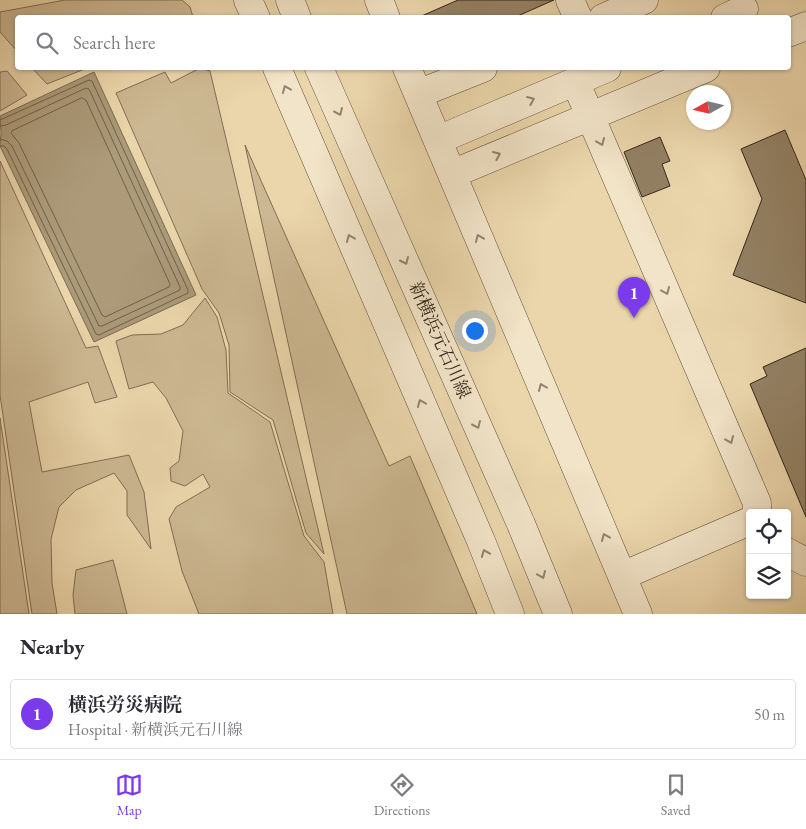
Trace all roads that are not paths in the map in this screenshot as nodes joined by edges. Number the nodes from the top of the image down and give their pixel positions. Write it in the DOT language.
graph roads {
  1 [pos="248,0"];
  2 [pos="290,0"];
  3 [pos="379,0"];
  4 [pos="570,0"];
  5 [pos="644,0"];
  6 [pos="255,15"];
  7 [pos="296,15"];
  8 [pos="385,15"];
  9 [pos="577,15"];
  10 [pos="610,15"];
  11 [pos="806,26"];
  12 [pos="791,32"];
  13 [pos="278,70"];
  14 [pos="320,70"];
  15 [pos="408,70"];
  16 [pos="478,70"];
  17 [pos="602,70"];
  18 [pos="701,70"];
  19 [pos="575,81"];
  20 [pos="418,94"];
  21 [pos="590,116"];
  22 [pos="438,140"];
  23 [pos="452,174"];
  24 [pos="757,509"];
  25 [pos="746,523"];
  26 [pos="791,554"];
  27 [pos="806,562"];
  28 [pos="622,576"];
  29 [pos="510,614"];
  30 [pos="558,614"];
  31 [pos="638,614"];
  1 -- 6 [label="street"];
  2 -- 7 [label="street"];
  3 -- 8 [label="street"];
  4 -- 9 [label="street"];
  5 -- 10 [label="street"];
  11 -- 12 [label="street"];
  29 -- 13 [label="street, one-way"];
  14 -- 30 [label="street, 新横浜元石川線, one-way"];
  15 -- 20 [label="street"];
  16 -- 20 [label="street"];
  17 -- 19 [label="street"];
  18 -- 21 [label="street"];
  19 -- 21 [label="street"];
  22 -- 19 [label="street, one-way"];
  20 -- 22 [label="street"];
  23 -- 21 [label="street, one-way"];
  21 -- 24 [label="street, one-way"];
  22 -- 23 [label="street"];
  28 -- 23 [label="street, one-way"];
  25 -- 28 [label="street"];
  26 -- 27 [label="street"];
  28 -- 31 [label="street"];
}
